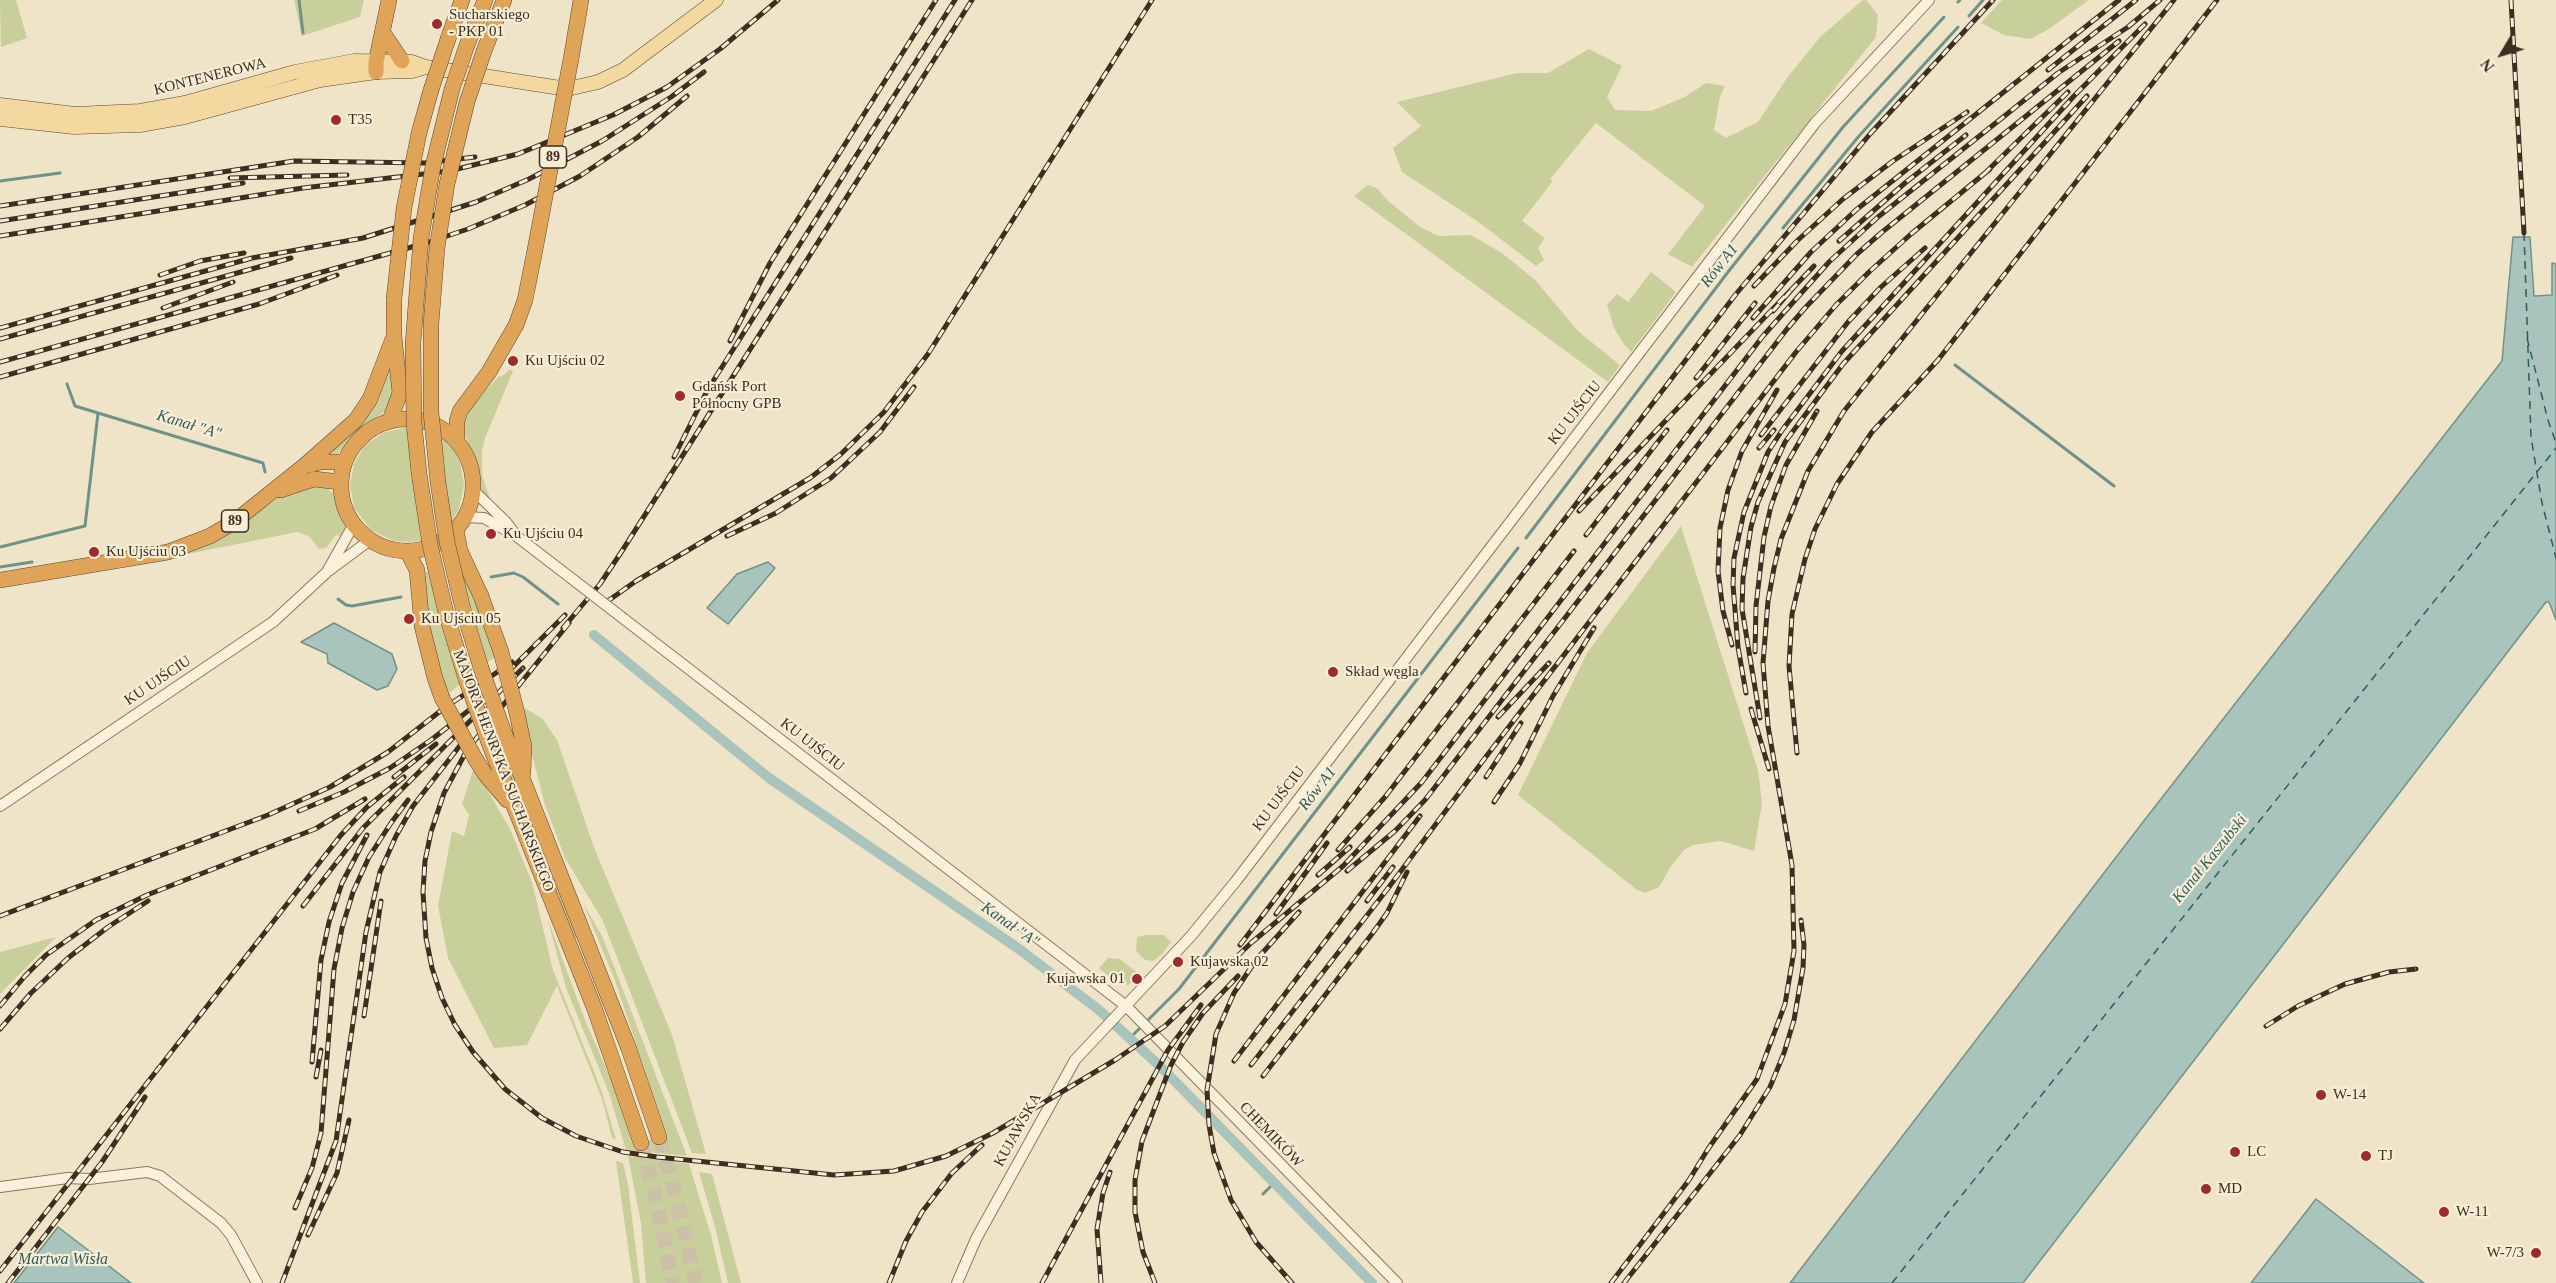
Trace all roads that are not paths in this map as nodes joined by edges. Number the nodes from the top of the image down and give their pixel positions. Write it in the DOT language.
graph roads {
  1 [pos="389,0"];
  2 [pos="462,0"];
  3 [pos="485,0"];
  4 [pos="504,0"];
  5 [pos="581,0"];
  6 [pos="716,0"];
  7 [pos="1929,0"];
  8 [pos="382,33"];
  9 [pos="402,61"];
  10 [pos="376,67"];
  11 [pos="426,67"];
  12 [pos="0,105"];
  13 [pos="0,119"];
  14 [pos="394,336"];
  15 [pos="390,420"];
  16 [pos="457,441"];
  17 [pos="344,462"];
  18 [pos="304,466"];
  19 [pos="340,482"];
  20 [pos="474,491"];
  21 [pos="273,493"];
  22 [pos="466,517"];
  23 [pos="354,524"];
  24 [pos="456,530"];
  25 [pos="515,534"];
  26 [pos="370,540"];
  27 [pos="406,551"];
  28 [pos="327,572"];
  29 [pos="0,580"];
  30 [pos="522,779"];
  31 [pos="0,806"];
  32 [pos="515,808"];
  33 [pos="1126,1006"];
  34 [pos="659,1137"];
  35 [pos="641,1143"];
  36 [pos="0,1187"];
  37 [pos="257,1283"];
  38 [pos="957,1283"];
  39 [pos="1396,1283"];
  1 -- 8 [label="highway"];
  2 -- 14 [label="highway, 89, bridge"];
  3 -- 32 [label="highway, MAJORA HENRYKA SUCHARSKIEGO, bridge"];
  4 -- 30 [label="highway, MAJORA HENRYKA SUCHARSKIEGO, bridge"];
  5 -- 16 [label="highway, 89, bridge"];
  6 -- 11 [label="main road, KONTENEROWA"];
  7 -- 33 [label="street, KU UJŚCIU"];
  8 -- 9 [label="highway"];
  8 -- 10 [label="highway"];
  9 -- 10 [label="main road, KONTENEROWA"];
  9 -- 11 [label="main road, KONTENEROWA"];
  10 -- 11 [label="main road, KONTENEROWA"];
  10 -- 12 [label="main road, KONTENEROWA"];
  10 -- 13 [label="main road, KONTENEROWA"];
  14 -- 15 [label="highway"];
  14 -- 18 [label="highway, 89"];
  15 -- 16 [label="highway"];
  15 -- 17 [label="highway"];
  16 -- 20 [label="highway"];
  17 -- 18 [label="highway"];
  17 -- 19 [label="highway"];
  18 -- 21 [label="highway, 89"];
  19 -- 21 [label="highway, 89"];
  19 -- 23 [label="highway"];
  20 -- 22 [label="highway"];
  20 -- 25 [label="street, KU UJŚCIU"];
  21 -- 29 [label="highway, 89"];
  22 -- 24 [label="highway"];
  22 -- 25 [label="street, KU UJŚCIU"];
  23 -- 26 [label="highway"];
  23 -- 28 [label="street, KU UJŚCIU"];
  24 -- 27 [label="highway"];
  24 -- 30 [label="highway, bridge"];
  25 -- 33 [label="street, KU UJŚCIU, bridge"];
  26 -- 27 [label="highway"];
  26 -- 28 [label="street, KU UJŚCIU"];
  27 -- 32 [label="highway, bridge"];
  28 -- 31 [label="street, KU UJŚCIU"];
  30 -- 34 [label="highway, MAJORA HENRYKA SUCHARSKIEGO"];
  32 -- 35 [label="highway, MAJORA HENRYKA SUCHARSKIEGO"];
  33 -- 38 [label="street, KUJAWSKA"];
  33 -- 39 [label="street, CHEMIKÓW"];
  36 -- 37 [label="street"];
}
